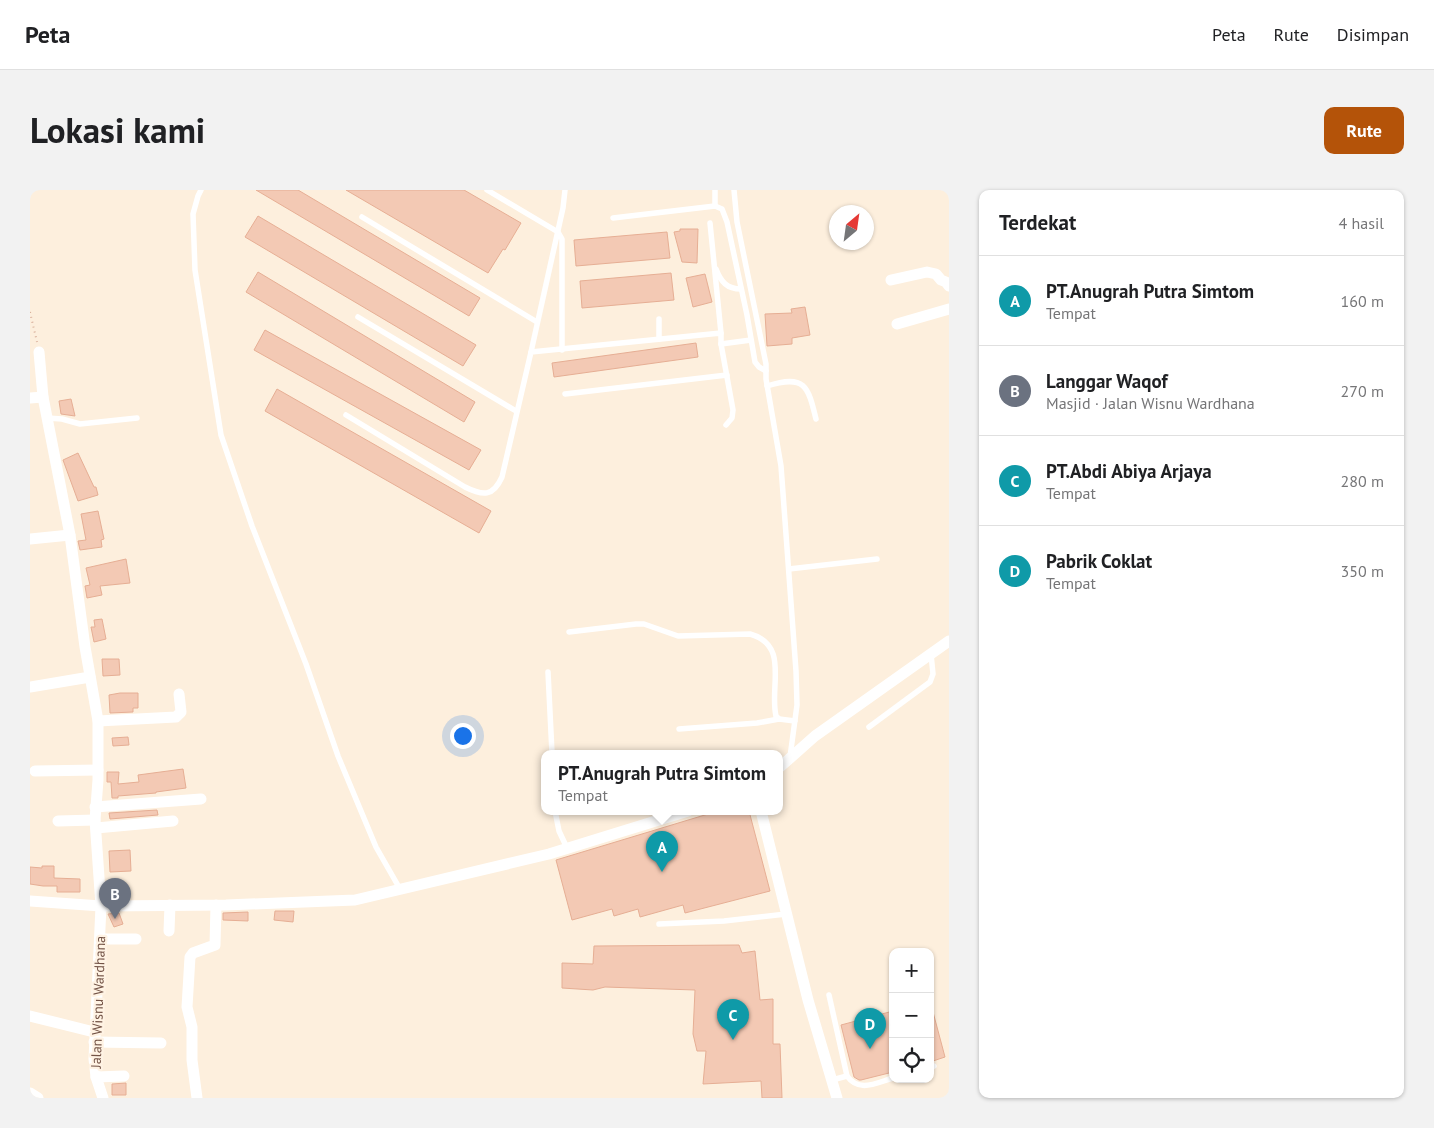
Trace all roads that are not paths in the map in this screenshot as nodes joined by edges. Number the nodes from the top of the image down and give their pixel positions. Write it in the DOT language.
graph roads {
  1 [pos="201,190"];
  2 [pos="487,190"];
  3 [pos="565,190"];
  4 [pos="715,190"];
  5 [pos="734,190"];
  6 [pos="715,206"];
  7 [pos="362,217"];
  8 [pos="613,218"];
  9 [pos="710,223"];
  10 [pos="558,232"];
  11 [pos="713,263"];
  12 [pos="891,280"];
  13 [pos="949,286"];
  14 [pos="741,289"];
  15 [pos="949,309"];
  16 [pos="358,317"];
  17 [pos="658,319"];
  18 [pos="537,322"];
  19 [pos="897,324"];
  20 [pos="721,333"];
  21 [pos="659,339"];
  22 [pos="751,340"];
  23 [pos="722,344"];
  24 [pos="562,350"];
  25 [pos="39,352"];
  26 [pos="531,352"];
  27 [pos="766,371"];
  28 [pos="727,375"];
  29 [pos="767,386"];
  30 [pos="564,394"];
  31 [pos="43,397"];
  32 [pos="30,398"];
  33 [pos="516,411"];
  34 [pos="346,415"];
  35 [pos="47,418"];
  36 [pos="137,418"];
  37 [pos="816,419"];
  38 [pos="726,425"];
  39 [pos="70,535"];
  40 [pos="30,539"];
  41 [pos="877,559"];
  42 [pos="790,569"];
  43 [pos="569,632"];
  44 [pos="949,641"];
  45 [pos="931,653"];
  46 [pos="548,672"];
  47 [pos="90,677"];
  48 [pos="30,687"];
  49 [pos="180,694"];
  50 [pos="779,719"];
  51 [pos="795,721"];
  52 [pos="98,722"];
  53 [pos="869,727"];
  54 [pos="679,729"];
  55 [pos="552,750"];
  56 [pos="790,757"];
  57 [pos="783,764"];
  58 [pos="98,770"];
  59 [pos="35,771"];
  60 [pos="201,799"];
  61 [pos="95,807"];
  62 [pos="556,815"];
  63 [pos="675,815"];
  64 [pos="762,815"];
  65 [pos="58,821"];
  66 [pos="173,821"];
  67 [pos="96,824"];
  68 [pos="568,848"];
  69 [pos="400,889"];
  70 [pos="30,901"];
  71 [pos="170,905"];
  72 [pos="216,905"];
  73 [pos="101,906"];
  74 [pos="786,914"];
  75 [pos="659,924"];
  76 [pos="169,931"];
  77 [pos="100,939"];
  78 [pos="136,939"];
  79 [pos="829,995"];
  80 [pos="30,1016"];
  81 [pos="94,1037"];
  82 [pos="161,1043"];
  83 [pos="124,1076"];
  84 [pos="847,1076"];
  85 [pos="96,1077"];
  86 [pos="889,1079"];
  87 [pos="832,1080"];
  88 [pos="103,1098"];
  89 [pos="197,1098"];
  90 [pos="837,1098"];
  1 -- 69 [label="lane"];
  2 -- 10 [label="lane"];
  3 -- 10 [label="lane"];
  4 -- 6 [label="lane"];
  5 -- 27 [label="lane"];
  6 -- 8 [label="lane"];
  6 -- 14 [label="lane"];
  7 -- 18 [label="lane"];
  9 -- 11 [label="lane"];
  10 -- 18 [label="lane"];
  10 -- 24 [label="lane"];
  11 -- 14 [label="lane"];
  11 -- 20 [label="lane"];
  12 -- 13 [label="street"];
  14 -- 22 [label="lane"];
  15 -- 19 [label="street"];
  16 -- 33 [label="lane"];
  17 -- 21 [label="lane"];
  18 -- 26 [label="lane"];
  20 -- 21 [label="lane"];
  20 -- 23 [label="lane"];
  21 -- 24 [label="lane"];
  22 -- 23 [label="lane"];
  22 -- 27 [label="lane"];
  23 -- 28 [label="lane"];
  24 -- 26 [label="lane"];
  25 -- 31 [label="street, Jalan Wisnu Wardhana"];
  26 -- 33 [label="lane"];
  27 -- 29 [label="lane"];
  28 -- 30 [label="lane"];
  28 -- 38 [label="lane"];
  29 -- 37 [label="lane"];
  29 -- 42 [label="lane"];
  31 -- 32 [label="street"];
  31 -- 35 [label="street, Jalan Wisnu Wardhana"];
  33 -- 34 [label="lane"];
  35 -- 36 [label="lane"];
  35 -- 39 [label="street, Jalan Wisnu Wardhana"];
  39 -- 40 [label="street"];
  39 -- 47 [label="street, Jalan Wisnu Wardhana"];
  41 -- 42 [label="lane"];
  42 -- 51 [label="lane"];
  43 -- 50 [label="lane"];
  44 -- 45 [label="street"];
  45 -- 53 [label="lane"];
  45 -- 56 [label="street"];
  46 -- 55 [label="lane"];
  47 -- 48 [label="street"];
  47 -- 52 [label="street, Jalan Wisnu Wardhana"];
  49 -- 52 [label="street"];
  50 -- 51 [label="lane"];
  50 -- 54 [label="lane"];
  51 -- 56 [label="lane"];
  52 -- 58 [label="street, Jalan Wisnu Wardhana"];
  56 -- 57 [label="street"];
  58 -- 59 [label="street"];
  58 -- 61 [label="street, Jalan Wisnu Wardhana"];
  60 -- 61 [label="street"];
  61 -- 67 [label="street, Jalan Wisnu Wardhana"];
  62 -- 68 [label="lane"];
  63 -- 68 [label="street"];
  64 -- 74 [label="street"];
  65 -- 67 [label="street"];
  66 -- 67 [label="street"];
  67 -- 73 [label="street, Jalan Wisnu Wardhana"];
  68 -- 69 [label="street"];
  69 -- 72 [label="street"];
  70 -- 73 [label="street"];
  71 -- 72 [label="street"];
  71 -- 73 [label="street"];
  71 -- 76 [label="street"];
  72 -- 89 [label="street"];
  73 -- 77 [label="street, Jalan Wisnu Wardhana"];
  74 -- 75 [label="lane"];
  74 -- 87 [label="street"];
  77 -- 78 [label="street"];
  77 -- 81 [label="street, Jalan Wisnu Wardhana"];
  79 -- 84 [label="lane"];
  80 -- 81 [label="street"];
  81 -- 82 [label="street"];
  81 -- 85 [label="street, Jalan Wisnu Wardhana"];
  83 -- 85 [label="street"];
  84 -- 86 [label="lane"];
  84 -- 87 [label="lane"];
  85 -- 88 [label="street, Jalan Wisnu Wardhana"];
  87 -- 90 [label="street"];
}
